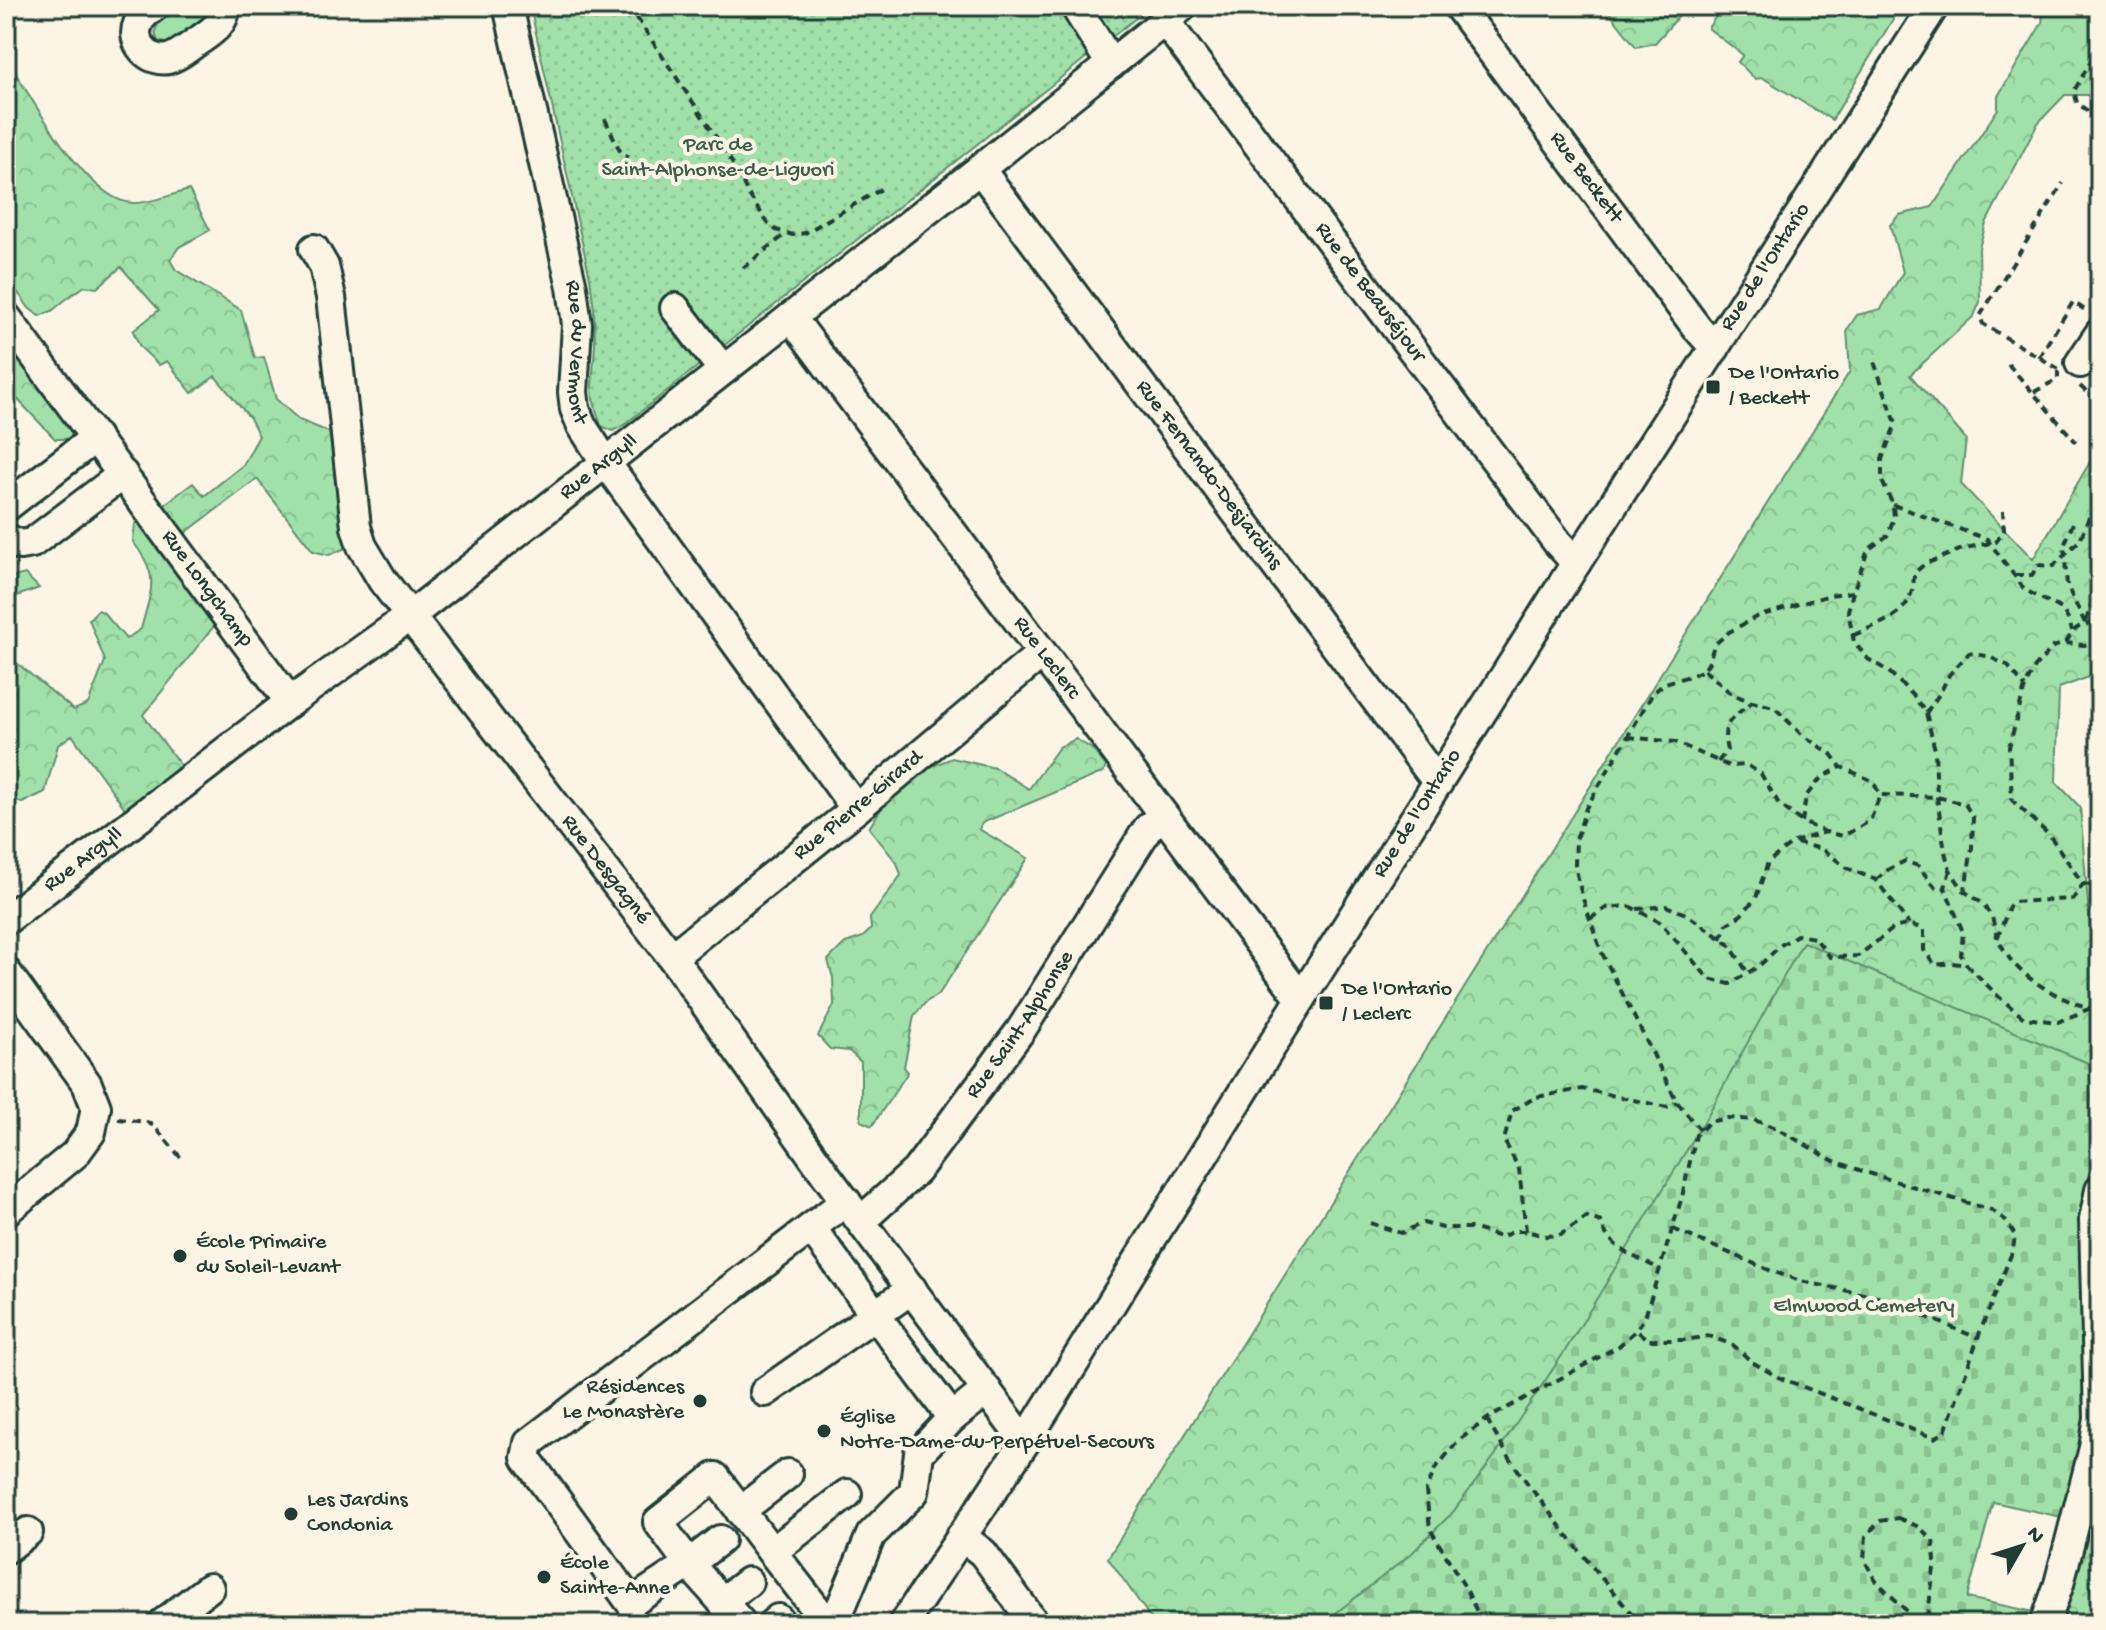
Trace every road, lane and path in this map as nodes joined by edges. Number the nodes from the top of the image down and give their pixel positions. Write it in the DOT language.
graph roads {
  1 [pos="226,6"];
  2 [pos="508,6"];
  3 [pos="561,6"];
  4 [pos="629,6"];
  5 [pos="1075,6"];
  6 [pos="1458,6"];
  7 [pos="1927,8"];
  8 [pos="141,10"];
  9 [pos="1174,13"];
  10 [pos="566,19"];
  11 [pos="2100,45"];
  12 [pos="1111,64"];
  13 [pos="2088,111"];
  14 [pos="605,119"];
  15 [pos="628,157"];
  16 [pos="980,169"];
  17 [pos="2063,183"];
  18 [pos="883,188"];
  19 [pos="787,233"];
  20 [pos="314,249"];
  21 [pos="743,268"];
  22 [pos="675,308"];
  23 [pos="6,317"];
  24 [pos="791,317"];
  25 [pos="2095,323"];
  26 [pos="1715,348"];
  27 [pos="2038,357"];
  28 [pos="1873,359"];
  29 [pos="2008,364"];
  30 [pos="723,370"];
  31 [pos="2073,373"];
  32 [pos="2033,393"];
  33 [pos="2100,405"];
  34 [pos="96,437"];
  35 [pos="2076,442"];
  36 [pos="606,463"];
  37 [pos="123,474"];
  38 [pos="1893,505"];
  39 [pos="6,507"];
  40 [pos="2003,511"];
  41 [pos="2089,517"];
  42 [pos="2073,523"];
  43 [pos="6,538"];
  44 [pos="1991,544"];
  45 [pos="2065,555"];
  46 [pos="1576,563"];
  47 [pos="2015,575"];
  48 [pos="1853,592"];
  49 [pos="2100,592"];
  50 [pos="410,616"];
  51 [pos="2085,623"];
  52 [pos="2100,624"];
  53 [pos="2072,631"];
  54 [pos="1853,635"];
  55 [pos="2100,641"];
  56 [pos="2066,643"];
  57 [pos="1042,653"];
  58 [pos="1704,670"];
  59 [pos="2025,687"];
  60 [pos="290,702"];
  61 [pos="1752,702"];
  62 [pos="1926,713"];
  63 [pos="1628,737"];
  64 [pos="1718,762"];
  65 [pos="1841,767"];
  66 [pos="1438,783"];
  67 [pos="1880,795"];
  68 [pos="1937,797"];
  69 [pos="856,809"];
  70 [pos="1163,815"];
  71 [pos="1802,822"];
  72 [pos="1826,832"];
  73 [pos="1794,842"];
  74 [pos="1950,870"];
  75 [pos="1876,880"];
  76 [pos="2083,884"];
  77 [pos="2100,886"];
  78 [pos="1945,888"];
  79 [pos="1964,891"];
  80 [pos="1635,909"];
  81 [pos="1590,919"];
  82 [pos="6,920"];
  83 [pos="1909,924"];
  84 [pos="1721,939"];
  85 [pos="1997,939"];
  86 [pos="672,957"];
  87 [pos="1967,965"];
  88 [pos="6,972"];
  89 [pos="1748,973"];
  90 [pos="1301,999"];
  91 [pos="2091,1008"];
  92 [pos="2100,1009"];
  93 [pos="1677,1102"];
  94 [pos="95,1113"];
  95 [pos="1700,1131"];
  96 [pos="182,1159"];
  97 [pos="2100,1190"];
  98 [pos="6,1211"];
  99 [pos="854,1211"];
  100 [pos="1370,1223"];
  101 [pos="811,1228"];
  102 [pos="1673,1229"];
  103 [pos="1526,1231"];
  104 [pos="1660,1269"];
  105 [pos="912,1289"];
  106 [pos="876,1314"];
  107 [pos="1636,1330"];
  108 [pos="1978,1338"];
  109 [pos="987,1390"];
  110 [pos="765,1392"];
  111 [pos="952,1418"];
  112 [pos="1487,1419"];
  113 [pos="1025,1442"];
  114 [pos="788,1474"];
  115 [pos="847,1494"];
  116 [pos="740,1511"];
  117 [pos="961,1536"];
  118 [pos="720,1540"];
  119 [pos="772,1552"];
  120 [pos="689,1564"];
  121 [pos="748,1582"];
  122 [pos="209,1588"];
  123 [pos="722,1602"];
  124 [pos="1928,1614"];
  125 [pos="1913,1617"];
  126 [pos="162,1624"];
  127 [pos="742,1624"];
  128 [pos="831,1624"];
  129 [pos="903,1624"];
  130 [pos="1035,1624"];
  131 [pos="1478,1624"];
  132 [pos="1641,1624"];
  133 [pos="1907,1624"];
  134 [pos="1940,1624"];
  135 [pos="2045,1624"];
  1 -- 8 [label="street"];
  2 -- 36 [label="street, Rue du Vermont"];
  3 -- 10 [label="path"];
  4 -- 19 [label="path"];
  5 -- 12 [label="street"];
  6 -- 26 [label="street, Rue Beckett"];
  7 -- 26 [label="street, Rue de l'Ontario"];
  9 -- 12 [label="street, Rue Argyll"];
  9 -- 46 [label="street, Rue de Beauséjour"];
  11 -- 13 [label="path"];
  12 -- 16 [label="street, Rue Argyll"];
  14 -- 15 [label="path"];
  16 -- 24 [label="street, Rue Argyll"];
  16 -- 66 [label="street, Rue Fernando-Desjardins"];
  17 -- 27 [label="path"];
  18 -- 19 [label="path"];
  19 -- 21 [label="path"];
  20 -- 50 [label="street, Rue Desgagné"];
  22 -- 30 [label="street"];
  23 -- 34 [label="street, Rue Longchamp"];
  24 -- 30 [label="street, Rue Argyll"];
  24 -- 57 [label="street, Rue Leclerc"];
  25 -- 27 [label="path"];
  25 -- 31 [label="street"];
  26 -- 46 [label="street, Rue de l'Ontario"];
  27 -- 31 [label="path"];
  28 -- 38 [label="path"];
  29 -- 32 [label="path"];
  30 -- 36 [label="street, Rue Argyll"];
  31 -- 32 [label="path"];
  31 -- 33 [label="path"];
  32 -- 35 [label="path"];
  34 -- 37 [label="street, Rue Longchamp"];
  34 -- 39 [label="street"];
  36 -- 50 [label="street, Rue Argyll"];
  36 -- 69 [label="street, Rue du Vermont"];
  37 -- 43 [label="street"];
  37 -- 60 [label="street, Rue Longchamp"];
  38 -- 44 [label="path"];
  38 -- 48 [label="path"];
  40 -- 44 [label="path"];
  41 -- 45 [label="path"];
  42 -- 45 [label="path"];
  44 -- 47 [label="path"];
  44 -- 54 [label="path"];
  45 -- 47 [label="path"];
  45 -- 51 [label="path"];
  46 -- 66 [label="street, Rue de l'Ontario"];
  47 -- 53 [label="path"];
  48 -- 54 [label="path"];
  48 -- 58 [label="path"];
  49 -- 51 [label="path"];
  50 -- 60 [label="street, Rue Argyll"];
  50 -- 86 [label="street, Rue Desgagné"];
  51 -- 52 [label="path"];
  51 -- 53 [label="path"];
  53 -- 56 [label="path"];
  54 -- 62 [label="path"];
  55 -- 56 [label="path"];
  56 -- 59 [label="path"];
  57 -- 69 [label="street, Rue Pierre-Girard"];
  57 -- 70 [label="street, Rue Leclerc"];
  58 -- 61 [label="path"];
  58 -- 63 [label="path"];
  59 -- 62 [label="path"];
  59 -- 76 [label="path"];
  60 -- 82 [label="street, Rue Argyll"];
  61 -- 64 [label="path"];
  61 -- 65 [label="path"];
  62 -- 68 [label="path"];
  63 -- 64 [label="path"];
  63 -- 81 [label="path"];
  64 -- 71 [label="path"];
  65 -- 67 [label="path"];
  65 -- 71 [label="path"];
  66 -- 90 [label="street, Rue de l'Ontario"];
  67 -- 68 [label="path"];
  67 -- 72 [label="path"];
  68 -- 74 [label="path"];
  68 -- 79 [label="path"];
  69 -- 86 [label="street, Rue Pierre-Girard"];
  70 -- 90 [label="street, Rue Leclerc"];
  70 -- 99 [label="street, Rue Saint-Alphonse"];
  71 -- 72 [label="path"];
  72 -- 73 [label="path"];
  73 -- 75 [label="path"];
  73 -- 84 [label="path"];
  74 -- 78 [label="path"];
  74 -- 79 [label="path"];
  75 -- 78 [label="path"];
  75 -- 83 [label="path"];
  76 -- 77 [label="path"];
  76 -- 85 [label="path"];
  78 -- 87 [label="path"];
  79 -- 85 [label="path"];
  80 -- 81 [label="path"];
  80 -- 84 [label="path"];
  80 -- 89 [label="path"];
  81 -- 93 [label="path"];
  83 -- 87 [label="path"];
  83 -- 89 [label="path"];
  84 -- 89 [label="path"];
  85 -- 91 [label="path"];
  86 -- 99 [label="street, Rue Desgagné"];
  87 -- 91 [label="path"];
  88 -- 94 [label="street"];
  90 -- 113 [label="street, Rue de l'Ontario"];
  91 -- 92 [label="path"];
  93 -- 95 [label="path"];
  93 -- 103 [label="path"];
  94 -- 96 [label="path"];
  94 -- 98 [label="street"];
  95 -- 102 [label="path"];
  95 -- 108 [label="path"];
  97 -- 135 [label="street"];
  99 -- 101 [label="street, Rue Saint-Alphonse"];
  99 -- 105 [label="street, Rue Desgagné"];
  100 -- 103 [label="path"];
  101 -- 106 [label="street"];
  101 -- 120 [label="street, Rue Saint-Alphonse"];
  102 -- 104 [label="path"];
  102 -- 108 [label="path"];
  103 -- 104 [label="path"];
  104 -- 107 [label="path"];
  105 -- 106 [label="street"];
  105 -- 109 [label="street, Rue Desgagné"];
  106 -- 110 [label="street"];
  106 -- 111 [label="street"];
  107 -- 108 [label="path"];
  107 -- 112 [label="path"];
  109 -- 111 [label="street"];
  109 -- 113 [label="street, Rue Desgagné"];
  111 -- 128 [label="street"];
  112 -- 131 [label="path"];
  112 -- 132 [label="path"];
  113 -- 117 [label="street, Rue de l'Ontario"];
  114 -- 116 [label="street"];
  115 -- 119 [label="street"];
  116 -- 119 [label="street"];
  116 -- 120 [label="street"];
  117 -- 129 [label="street, Rue de l'Ontario"];
  117 -- 130 [label="street"];
  118 -- 120 [label="street"];
  119 -- 128 [label="street"];
  120 -- 123 [label="street"];
  121 -- 123 [label="street"];
  122 -- 126 [label="street"];
  123 -- 127 [label="street"];
  124 -- 125 [label="path"];
  124 -- 125 [label="path"];
  124 -- 134 [label="path"];
  125 -- 133 [label="path"];
}
